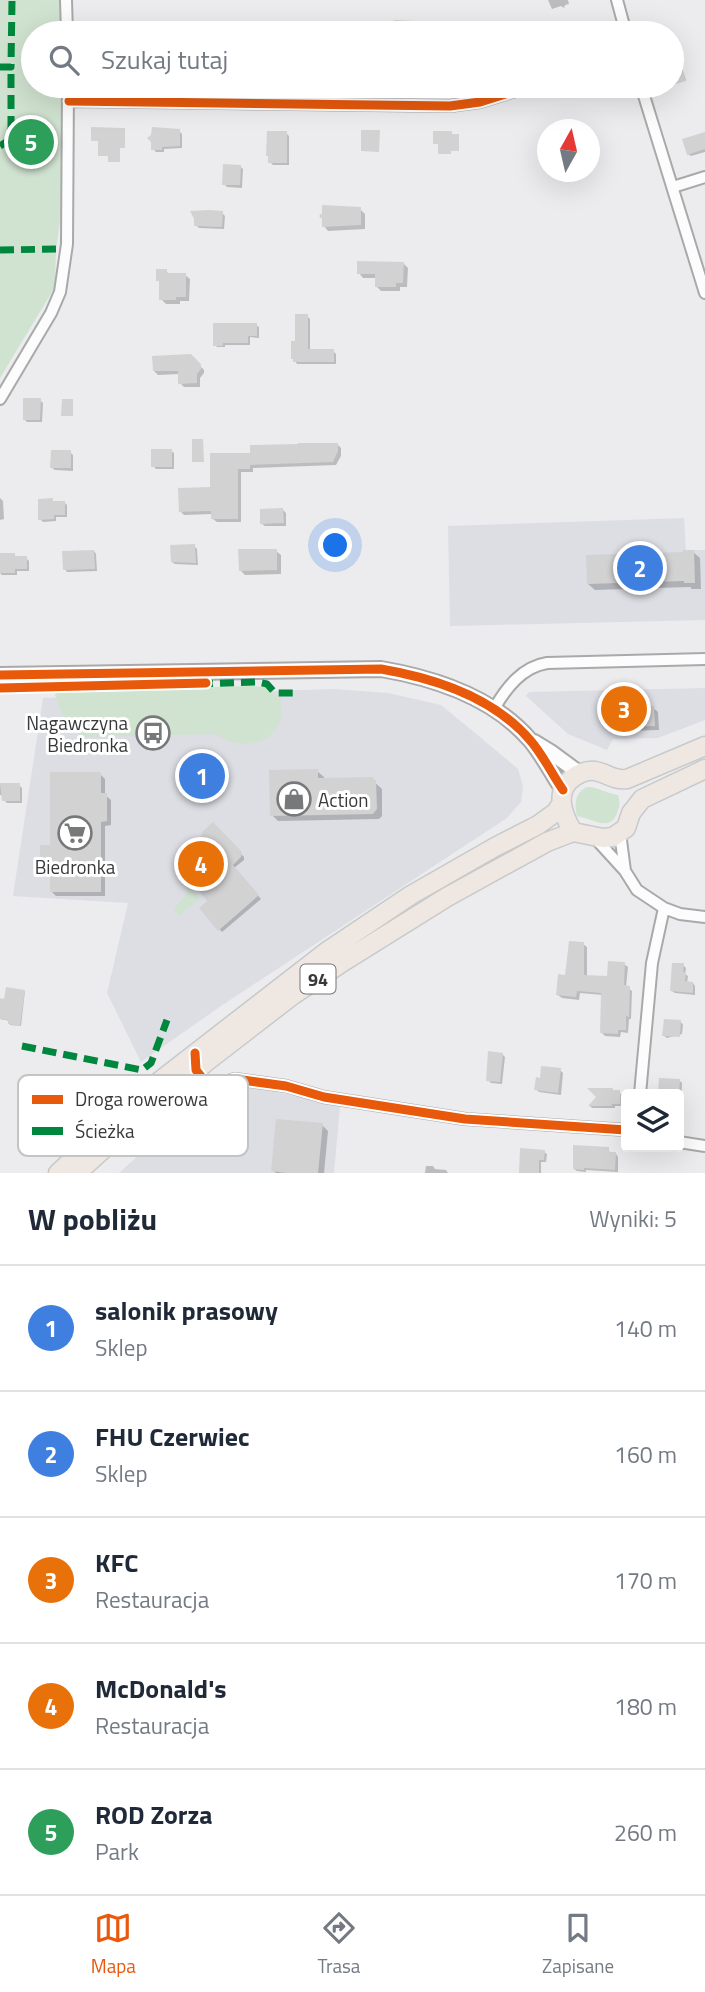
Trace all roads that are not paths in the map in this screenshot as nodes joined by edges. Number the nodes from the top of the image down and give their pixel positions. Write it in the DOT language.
graph roads {
  1 [pos="66,0"];
  2 [pos="617,0"];
  3 [pos="67,21"];
  4 [pos="623,21"];
  5 [pos="69,98"];
  6 [pos="493,98"];
  7 [pos="645,98"];
  8 [pos="69,101"];
  9 [pos="705,177"];
  10 [pos="673,187"];
  11 [pos="705,293"];
  12 [pos="0,399"];
  13 [pos="705,659"];
  14 [pos="0,675"];
  15 [pos="494,709"];
  16 [pos="530,740"];
  17 [pos="705,746"];
  18 [pos="705,769"];
  19 [pos="579,773"];
  20 [pos="620,780"];
  21 [pos="562,797"];
  22 [pos="631,813"];
  23 [pos="573,832"];
  24 [pos="620,833"];
  25 [pos="594,837"];
  26 [pos="625,871"];
  27 [pos="664,908"];
  28 [pos="705,917"];
  29 [pos="196,1062"];
  30 [pos="177,1075"];
  31 [pos="183,1075"];
  32 [pos="202,1075"];
  33 [pos="248,1081"];
  34 [pos="640,1089"];
  35 [pos="621,1130"];
  36 [pos="684,1143"];
  37 [pos="705,1146"];
  38 [pos="76,1156"];
  39 [pos="96,1156"];
  40 [pos="58,1173"];
  41 [pos="77,1173"];
  1 -- 3 [label="street"];
  2 -- 4 [label="street"];
  5 -- 8 [label="street"];
  6 -- 8 [label="street"];
  7 -- 10 [label="street"];
  8 -- 12 [label="street"];
  9 -- 10 [label="street"];
  10 -- 11 [label="street"];
  13 -- 15 [label="street"];
  14 -- 15 [label="street"];
  15 -- 16 [label="street"];
  16 -- 19 [label="street"];
  16 -- 21 [label="street"];
  17 -- 20 [label="main road"];
  18 -- 22 [label="main road"];
  19 -- 20 [label="main road"];
  19 -- 21 [label="main road, 94"];
  20 -- 22 [label="main road"];
  21 -- 23 [label="main road"];
  21 -- 29 [label="main road, 94"];
  22 -- 24 [label="main road"];
  23 -- 25 [label="main road"];
  23 -- 29 [label="main road, 94"];
  24 -- 25 [label="main road"];
  24 -- 26 [label="street"];
  25 -- 26 [label="street"];
  26 -- 27 [label="street"];
  27 -- 28 [label="street"];
  27 -- 34 [label="street"];
  29 -- 30 [label="main road, 94"];
  29 -- 31 [label="main road, 94"];
  29 -- 32 [label="street"];
  33 -- 35 [label="street"];
  36 -- 37 [label="street"];
  38 -- 40 [label="main road, 94"];
  39 -- 41 [label="main road, 94"];
}
